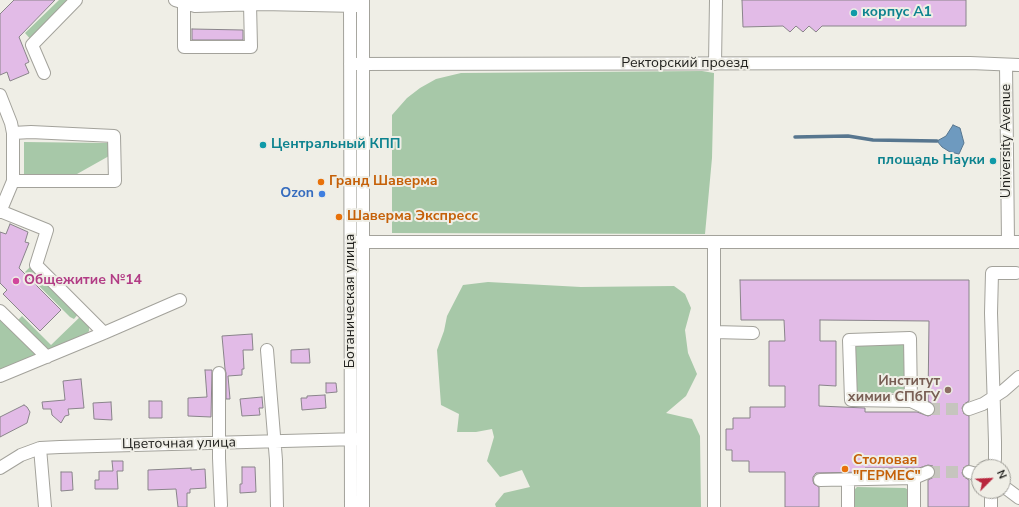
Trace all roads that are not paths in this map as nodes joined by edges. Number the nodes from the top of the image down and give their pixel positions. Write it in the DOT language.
graph roads {
  1 [pos="76,0"];
  2 [pos="716,0"];
  3 [pos="180,2"];
  4 [pos="302,2"];
  5 [pos="220,3"];
  6 [pos="350,3"];
  7 [pos="363,3"];
  8 [pos="250,4"];
  9 [pos="350,64"];
  10 [pos="363,64"];
  11 [pos="715,64"];
  12 [pos="1006,64"];
  13 [pos="1019,65"];
  14 [pos="44,73"];
  15 [pos="0,95"];
  16 [pos="12,133"];
  17 [pos="13,181"];
  18 [pos="0,212"];
  19 [pos="350,242"];
  20 [pos="363,242"];
  21 [pos="714,242"];
  22 [pos="1013,242"];
  23 [pos="1016,273"];
  24 [pos="180,300"];
  25 [pos="0,310"];
  26 [pos="714,332"];
  27 [pos="104,333"];
  28 [pos="753,333"];
  29 [pos="267,350"];
  30 [pos="47,357"];
  31 [pos="219,373"];
  32 [pos="0,376"];
  33 [pos="1019,377"];
  34 [pos="994,397"];
  35 [pos="911,401"];
  36 [pos="928,409"];
  37 [pos="968,409"];
  38 [pos="351,439"];
  39 [pos="363,439"];
  40 [pos="275,442"];
  41 [pos="220,443"];
  42 [pos="40,448"];
  43 [pos="995,459"];
  44 [pos="0,468"];
  45 [pos="928,472"];
  46 [pos="914,478"];
  47 [pos="820,480"];
  48 [pos="848,480"];
  49 [pos="222,505"];
  50 [pos="45,507"];
  51 [pos="277,507"];
  52 [pos="351,507"];
  53 [pos="363,507"];
  54 [pos="714,507"];
  55 [pos="848,507"];
  56 [pos="914,507"];
  1 -- 14 [label="street"];
  2 -- 11 [label="street"];
  3 -- 5 [label="street"];
  3 -- 8 [label="street"];
  4 -- 6 [label="street"];
  4 -- 8 [label="street"];
  5 -- 8 [label="street"];
  6 -- 7 [label="street"];
  6 -- 9 [label="street, Ботаническая улица"];
  7 -- 10 [label="street, Ботаническая улица"];
  9 -- 10 [label="street, Ректорский проезд"];
  9 -- 19 [label="street, Ботаническая улица"];
  10 -- 11 [label="street, Ректорский проезд"];
  10 -- 20 [label="street, Ботаническая улица"];
  11 -- 12 [label="street, Ректорский проезд"];
  12 -- 13 [label="street, Ректорский проезд"];
  12 -- 22 [label="street, University Avenue"];
  15 -- 16 [label="street"];
  16 -- 17 [label="street"];
  16 -- 17 [label="street"];
  17 -- 18 [label="street"];
  18 -- 27 [label="street"];
  19 -- 20 [label="street"];
  19 -- 38 [label="street, Ботаническая улица"];
  20 -- 21 [label="street"];
  20 -- 39 [label="street, Ботаническая улица"];
  21 -- 22 [label="street"];
  21 -- 26 [label="street"];
  23 -- 34 [label="street"];
  24 -- 27 [label="street"];
  25 -- 30 [label="street"];
  26 -- 28 [label="street"];
  26 -- 54 [label="street"];
  27 -- 30 [label="street"];
  29 -- 40 [label="street"];
  30 -- 32 [label="street"];
  31 -- 41 [label="street"];
  33 -- 34 [label="street"];
  34 -- 37 [label="street"];
  34 -- 43 [label="street"];
  35 -- 35 [label="street"];
  35 -- 36 [label="street"];
  38 -- 39 [label="street, Цветочная улица"];
  38 -- 40 [label="street, Цветочная улица"];
  38 -- 52 [label="street, Ботаническая улица"];
  39 -- 53 [label="street, Ботаническая улица"];
  40 -- 41 [label="street, Цветочная улица"];
  40 -- 51 [label="street"];
  41 -- 42 [label="street, Цветочная улица"];
  41 -- 49 [label="street"];
  42 -- 44 [label="street, Цветочная улица"];
  42 -- 50 [label="street"];
  45 -- 46 [label="street"];
  46 -- 48 [label="street"];
  46 -- 56 [label="street"];
  47 -- 48 [label="street"];
  48 -- 55 [label="street"];
}
